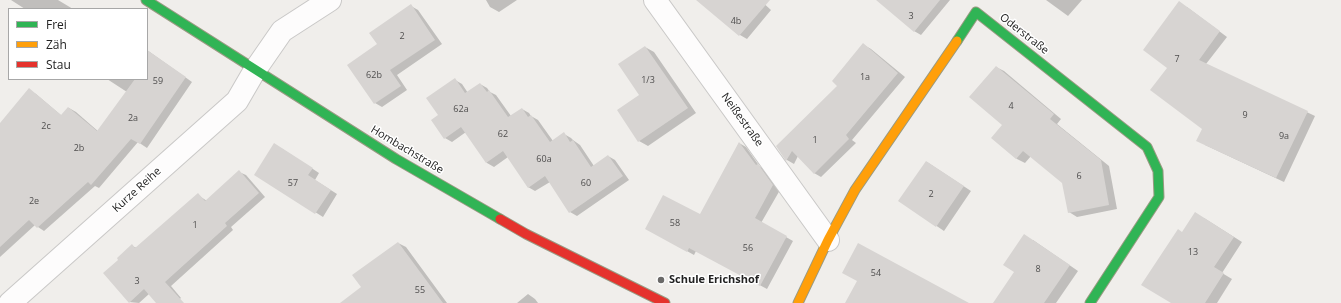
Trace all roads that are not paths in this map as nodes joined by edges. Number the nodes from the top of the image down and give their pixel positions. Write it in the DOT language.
graph roads {
  1 [pos="146,0"];
  2 [pos="330,0"];
  3 [pos="655,0"];
  4 [pos="255,70"];
  5 [pos="828,240"];
  6 [pos="10,303"];
  7 [pos="665,303"];
  8 [pos="798,303"];
  9 [pos="1090,303"];
  1 -- 4 [label="street, Hombachstraße"];
  2 -- 4 [label="street, Kurze Reihe"];
  3 -- 5 [label="street, Neißestraße"];
  4 -- 6 [label="street, Kurze Reihe"];
  4 -- 7 [label="street, Hombachstraße"];
  5 -- 8 [label="street, Oderstraße"];
  5 -- 9 [label="street, Oderstraße"];
}
